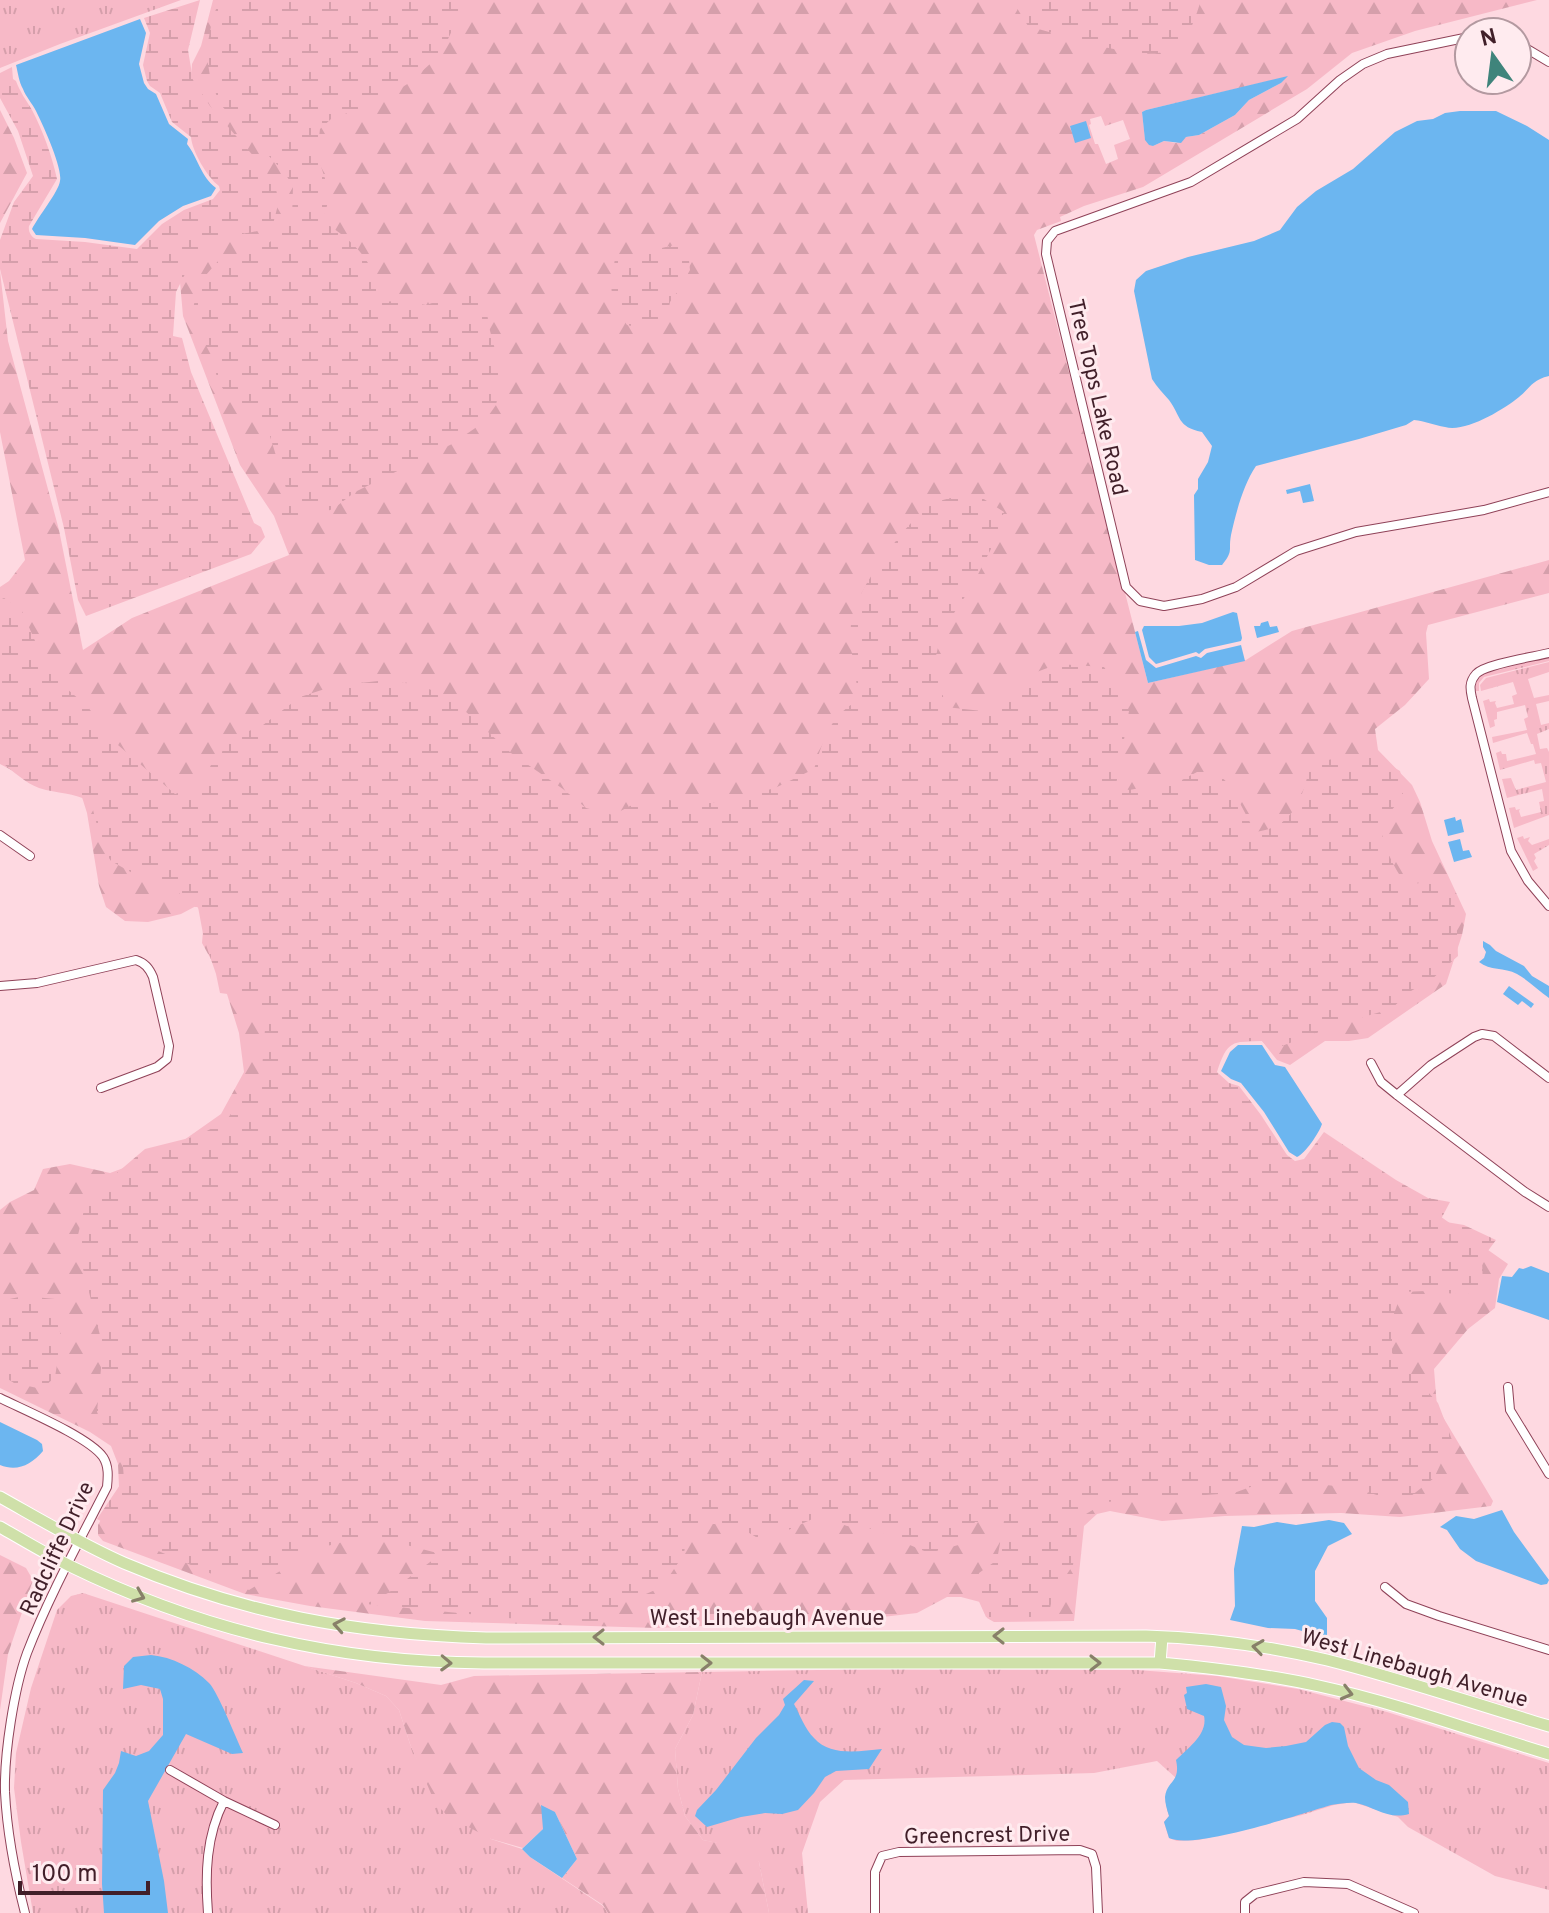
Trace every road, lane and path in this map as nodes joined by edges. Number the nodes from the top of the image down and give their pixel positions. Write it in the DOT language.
graph roads {
  1 [pos="1453,40"];
  2 [pos="1549,492"];
  3 [pos="1549,653"];
  4 [pos="0,835"];
  5 [pos="30,856"];
  6 [pos="1549,906"];
  7 [pos="0,986"];
  8 [pos="1371,1063"];
  9 [pos="1549,1078"];
  10 [pos="101,1088"];
  11 [pos="1397,1095"];
  12 [pos="1549,1207"];
  13 [pos="1508,1387"];
  14 [pos="0,1398"];
  15 [pos="1549,1474"];
  16 [pos="0,1497"];
  17 [pos="0,1527"];
  18 [pos="79,1541"];
  19 [pos="67,1565"];
  20 [pos="1385,1587"];
  21 [pos="1162,1637"];
  22 [pos="1549,1650"];
  23 [pos="1160,1663"];
  24 [pos="1549,1726"];
  25 [pos="1549,1754"];
  26 [pos="170,1770"];
  27 [pos="224,1801"];
  28 [pos="275,1825"];
  29 [pos="25,1913"];
  30 [pos="208,1913"];
  31 [pos="875,1913"];
  32 [pos="1098,1913"];
  33 [pos="1245,1913"];
  34 [pos="1414,1913"];
  1 -- 2 [label="street, Tree Tops Lake Road"];
  3 -- 6 [label="street"];
  4 -- 5 [label="street"];
  7 -- 10 [label="street"];
  8 -- 11 [label="street"];
  9 -- 11 [label="street"];
  11 -- 12 [label="street"];
  13 -- 15 [label="street"];
  14 -- 18 [label="street, Radcliffe Drive"];
  16 -- 18 [label="main road, West Linebaugh Avenue"];
  17 -- 19 [label="main road, West Linebaugh Avenue"];
  18 -- 19 [label="street, Radcliffe Drive"];
  21 -- 18 [label="main road, West Linebaugh Avenue, one-way"];
  19 -- 23 [label="main road, West Linebaugh Avenue, one-way"];
  19 -- 29 [label="street, Radcliffe Drive"];
  20 -- 22 [label="street"];
  21 -- 23 [label="main road"];
  24 -- 21 [label="main road, West Linebaugh Avenue, one-way"];
  23 -- 25 [label="main road, West Linebaugh Avenue, one-way"];
  26 -- 27 [label="street"];
  27 -- 28 [label="street"];
  27 -- 30 [label="street"];
  31 -- 32 [label="street, Greencrest Drive"];
  33 -- 34 [label="street"];
}
